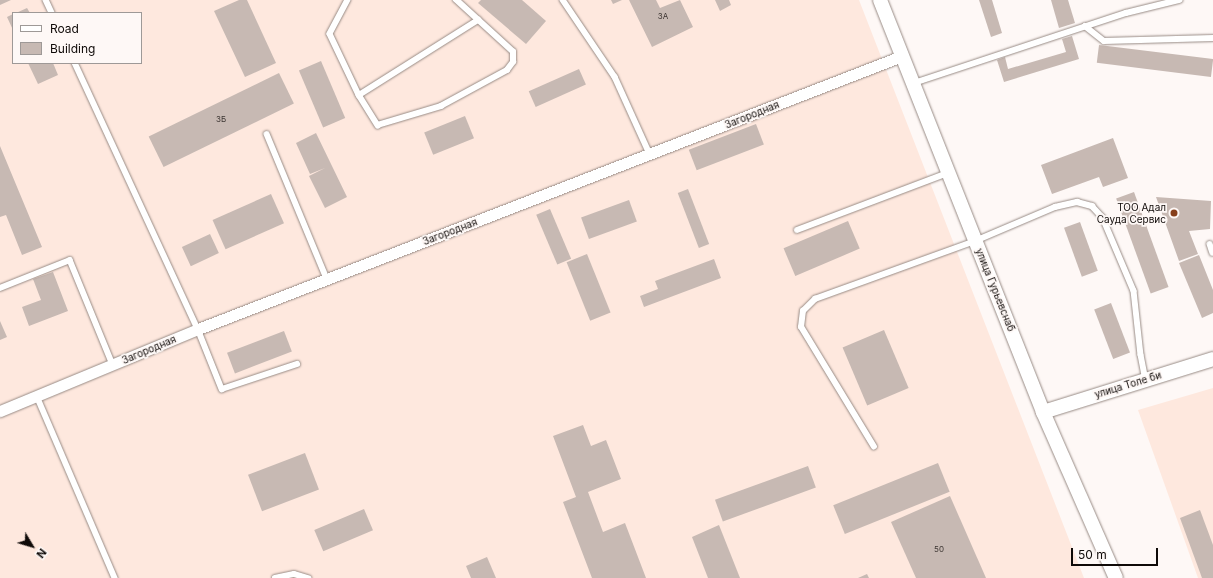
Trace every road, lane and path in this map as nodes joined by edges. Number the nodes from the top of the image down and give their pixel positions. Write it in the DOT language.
graph roads {
  1 [pos="46,0"];
  2 [pos="456,0"];
  3 [pos="564,0"];
  4 [pos="880,0"];
  5 [pos="1179,0"];
  6 [pos="346,1"];
  7 [pos="52,12"];
  8 [pos="478,20"];
  9 [pos="1085,26"];
  10 [pos="1213,38"];
  11 [pos="902,56"];
  12 [pos="75,64"];
  13 [pos="914,83"];
  14 [pos="359,95"];
  15 [pos="267,134"];
  16 [pos="650,155"];
  17 [pos="948,172"];
  18 [pos="797,230"];
  19 [pos="975,241"];
  20 [pos="1210,244"];
  21 [pos="1213,253"];
  22 [pos="327,279"];
  23 [pos="0,288"];
  24 [pos="198,329"];
  25 [pos="1213,359"];
  26 [pos="296,364"];
  27 [pos="113,365"];
  28 [pos="1146,380"];
  29 [pos="37,396"];
  30 [pos="0,411"];
  31 [pos="1043,412"];
  32 [pos="874,447"];
  33 [pos="115,578"];
  34 [pos="275,578"];
  35 [pos="308,578"];
  36 [pos="1116,578"];
  1 -- 7 [label="lane"];
  2 -- 8 [label="lane"];
  3 -- 16 [label="lane"];
  4 -- 11 [label="street, улица Гурьевснаб"];
  5 -- 9 [label="lane"];
  6 -- 14 [label="lane"];
  8 -- 14 [label="lane"];
  8 -- 14 [label="lane"];
  9 -- 10 [label="lane"];
  9 -- 13 [label="lane"];
  11 -- 13 [label="street, улица Гурьевснаб"];
  11 -- 16 [label="street, Загородная"];
  12 -- 24 [label="lane"];
  13 -- 17 [label="street, улица Гурьевснаб"];
  15 -- 22 [label="lane"];
  16 -- 22 [label="street, Загородная"];
  17 -- 18 [label="lane"];
  17 -- 19 [label="street, улица Гурьевснаб"];
  19 -- 28 [label="lane"];
  19 -- 31 [label="street, улица Гурьевснаб"];
  19 -- 32 [label="lane"];
  20 -- 21 [label="lane"];
  22 -- 24 [label="street, Загородная"];
  23 -- 27 [label="lane"];
  24 -- 26 [label="lane"];
  24 -- 27 [label="street, Загородная"];
  25 -- 28 [label="street, улица Толе би"];
  27 -- 29 [label="street, Загородная"];
  28 -- 31 [label="street, улица Толе би"];
  29 -- 30 [label="street, Загородная"];
  29 -- 33 [label="lane"];
  31 -- 36 [label="street, улица Гурьевснаб"];
  34 -- 35 [label="lane"];
}
